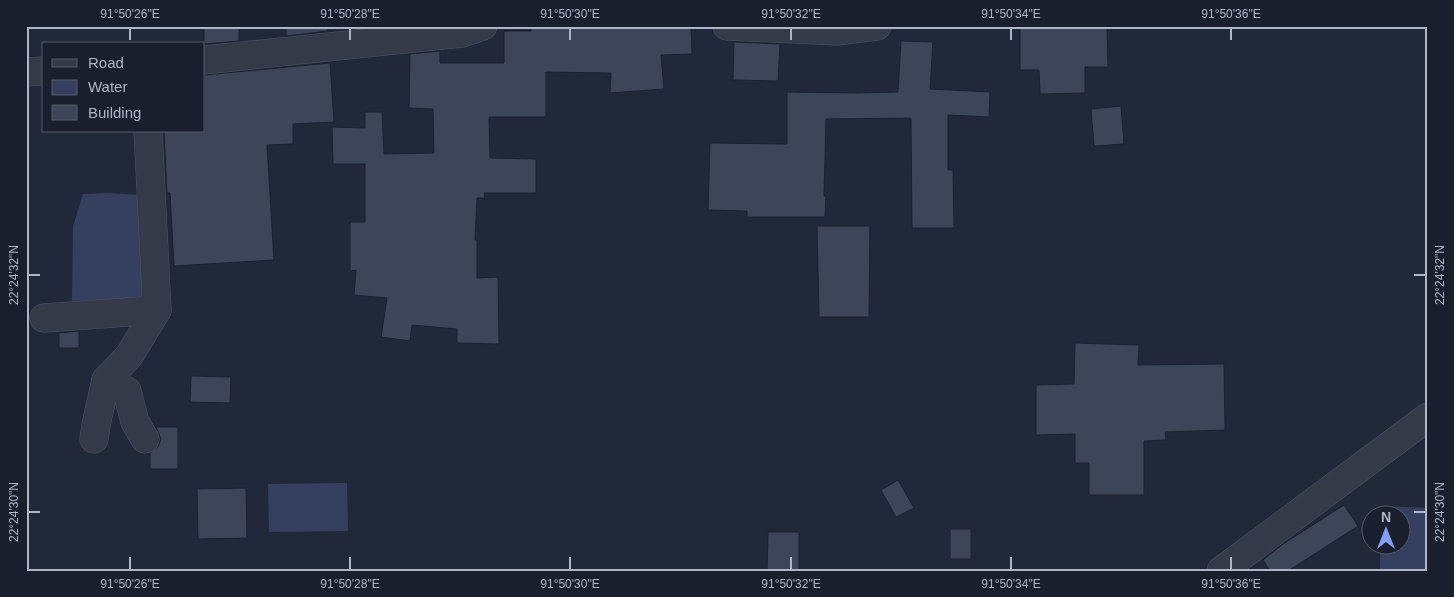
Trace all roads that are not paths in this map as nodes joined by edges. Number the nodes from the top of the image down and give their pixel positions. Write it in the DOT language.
graph roads {
  1 [pos="483,26"];
  2 [pos="727,26"];
  3 [pos="877,26"];
  4 [pos="205,60"];
  5 [pos="42,71"];
  6 [pos="26,72"];
  7 [pos="148,132"];
  8 [pos="157,310"];
  9 [pos="44,318"];
  10 [pos="106,380"];
  11 [pos="1428,417"];
  12 [pos="94,439"];
  13 [pos="145,439"];
  14 [pos="1221,571"];
  1 -- 4 [label="street"];
  2 -- 3 [label="street"];
  5 -- 6 [label="street"];
  7 -- 8 [label="street"];
  8 -- 9 [label="street"];
  8 -- 10 [label="street"];
  10 -- 12 [label="street"];
  10 -- 13 [label="street"];
  11 -- 14 [label="street"];
}
